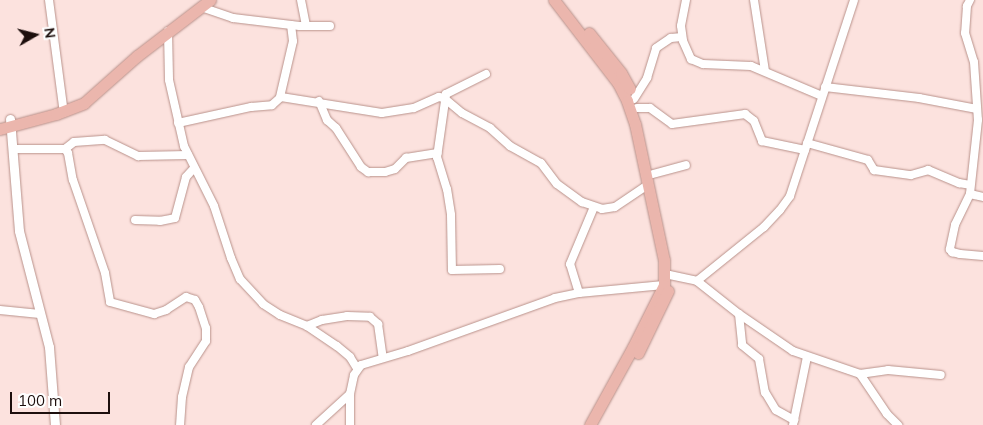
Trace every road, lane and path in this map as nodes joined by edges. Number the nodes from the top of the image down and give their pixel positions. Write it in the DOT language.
graph roads {
  1 [pos="49,0"];
  2 [pos="301,0"];
  3 [pos="554,0"];
  4 [pos="562,0"];
  5 [pos="679,0"];
  6 [pos="686,0"];
  7 [pos="754,0"];
  8 [pos="854,0"];
  9 [pos="970,0"];
  10 [pos="205,2"];
  11 [pos="684,9"];
  12 [pos="291,25"];
  13 [pos="306,26"];
  14 [pos="330,26"];
  15 [pos="168,31"];
  16 [pos="682,37"];
  17 [pos="765,71"];
  18 [pos="486,74"];
  19 [pos="825,87"];
  20 [pos="822,96"];
  21 [pos="280,97"];
  22 [pos="444,98"];
  23 [pos="319,101"];
  24 [pos="636,103"];
  25 [pos="63,106"];
  26 [pos="977,109"];
  27 [pos="178,123"];
  28 [pos="5,124"];
  29 [pos="806,146"];
  30 [pos="13,149"];
  31 [pos="65,150"];
  32 [pos="438,153"];
  33 [pos="188,155"];
  34 [pos="686,165"];
  35 [pos="194,168"];
  36 [pos="653,174"];
  37 [pos="648,185"];
  38 [pos="970,185"];
  39 [pos="970,194"];
  40 [pos="983,197"];
  41 [pos="594,207"];
  42 [pos="135,220"];
  43 [pos="983,256"];
  44 [pos="500,269"];
  45 [pos="667,278"];
  46 [pos="697,281"];
  47 [pos="579,293"];
  48 [pos="0,310"];
  49 [pos="40,314"];
  50 [pos="738,314"];
  51 [pos="307,326"];
  52 [pos="807,356"];
  53 [pos="383,358"];
  54 [pos="357,368"];
  55 [pos="860,374"];
  56 [pos="941,375"];
  57 [pos="613,391"];
  58 [pos="350,394"];
  59 [pos="793,422"];
  60 [pos="56,425"];
  61 [pos="180,425"];
  62 [pos="316,425"];
  63 [pos="350,425"];
  64 [pos="590,425"];
  65 [pos="598,425"];
  66 [pos="898,425"];
  1 -- 25 [label="street"];
  2 -- 13 [label="street"];
  3 -- 37 [label="main road"];
  4 -- 24 [label="main road"];
  5 -- 11 [label="street"];
  6 -- 11 [label="street"];
  7 -- 17 [label="street"];
  8 -- 19 [label="street"];
  9 -- 26 [label="street"];
  10 -- 12 [label="street"];
  10 -- 15 [label="main road"];
  10 -- 25 [label="main road"];
  11 -- 16 [label="street"];
  12 -- 13 [label="street"];
  12 -- 21 [label="street"];
  13 -- 14 [label="street"];
  15 -- 27 [label="street"];
  15 -- 28 [label="main road"];
  16 -- 17 [label="street"];
  16 -- 24 [label="street"];
  17 -- 20 [label="street"];
  18 -- 22 [label="street"];
  19 -- 20 [label="street"];
  19 -- 26 [label="street"];
  20 -- 29 [label="street"];
  21 -- 23 [label="street"];
  21 -- 27 [label="street"];
  22 -- 23 [label="street"];
  22 -- 32 [label="street"];
  22 -- 41 [label="street"];
  23 -- 32 [label="street"];
  24 -- 29 [label="street"];
  24 -- 36 [label="main road"];
  25 -- 28 [label="main road"];
  26 -- 38 [label="street"];
  27 -- 33 [label="street"];
  28 -- 30 [label="street"];
  29 -- 38 [label="street"];
  29 -- 46 [label="street"];
  30 -- 31 [label="street"];
  30 -- 49 [label="street"];
  31 -- 33 [label="street"];
  31 -- 61 [label="street"];
  32 -- 44 [label="street"];
  33 -- 35 [label="street"];
  34 -- 36 [label="street"];
  35 -- 42 [label="street"];
  35 -- 51 [label="street"];
  36 -- 45 [label="main road"];
  37 -- 41 [label="street"];
  37 -- 45 [label="main road"];
  38 -- 39 [label="street"];
  39 -- 40 [label="street"];
  39 -- 43 [label="street"];
  41 -- 47 [label="street"];
  45 -- 46 [label="street"];
  45 -- 47 [label="street"];
  45 -- 57 [label="main road"];
  46 -- 50 [label="street"];
  47 -- 53 [label="street"];
  48 -- 49 [label="street"];
  49 -- 60 [label="street"];
  50 -- 52 [label="street"];
  50 -- 59 [label="street"];
  51 -- 53 [label="street"];
  51 -- 54 [label="street"];
  52 -- 55 [label="street"];
  52 -- 59 [label="street"];
  53 -- 54 [label="street"];
  54 -- 58 [label="street"];
  55 -- 56 [label="street"];
  55 -- 66 [label="street"];
  57 -- 64 [label="main road"];
  57 -- 65 [label="main road"];
  58 -- 62 [label="street"];
  58 -- 63 [label="street"];
}
